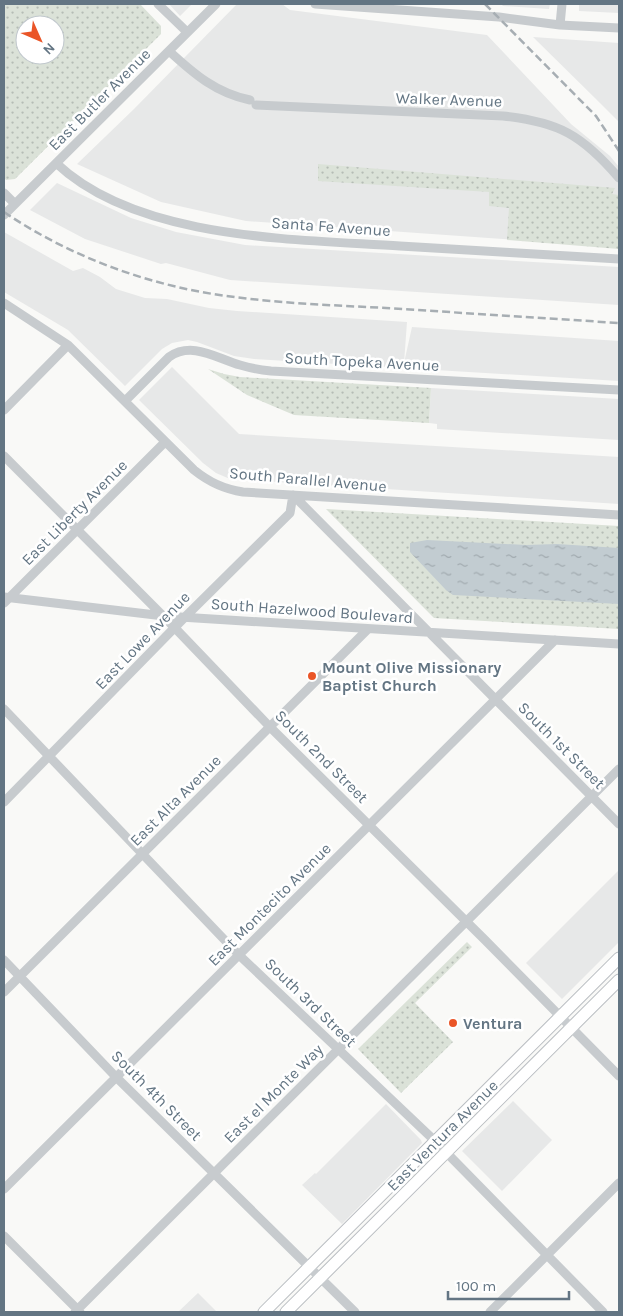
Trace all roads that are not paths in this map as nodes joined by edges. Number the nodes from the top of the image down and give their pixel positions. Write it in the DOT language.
graph roads {
  1 [pos="158,4"];
  2 [pos="216,4"];
  3 [pos="314,4"];
  4 [pos="562,4"];
  5 [pos="560,25"];
  6 [pos="619,28"];
  7 [pos="188,32"];
  8 [pos="169,51"];
  9 [pos="56,163"];
  10 [pos="619,178"];
  11 [pos="4,194"];
  12 [pos="14,204"];
  13 [pos="4,215"];
  14 [pos="619,259"];
  15 [pos="4,303"];
  16 [pos="68,345"];
  17 [pos="619,390"];
  18 [pos="126,401"];
  19 [pos="4,410"];
  20 [pos="165,442"];
  21 [pos="4,456"];
  22 [pos="293,495"];
  23 [pos="619,515"];
  24 [pos="77,529"];
  25 [pos="5,600"];
  26 [pos="164,616"];
  27 [pos="185,617"];
  28 [pos="175,628"];
  29 [pos="368,629"];
  30 [pos="429,632"];
  31 [pos="555,640"];
  32 [pos="619,644"];
  33 [pos="496,699"];
  34 [pos="4,709"];
  35 [pos="270,727"];
  36 [pos="50,756"];
  37 [pos="619,769"];
  38 [pos="592,796"];
  39 [pos="4,802"];
  40 [pos="370,824"];
  41 [pos="619,824"];
  42 [pos="143,853"];
  43 [pos="466,921"];
  44 [pos="239,955"];
  45 [pos="619,958"];
  46 [pos="4,960"];
  47 [pos="20,976"];
  48 [pos="619,980"];
  49 [pos="4,992"];
  50 [pos="561,1017"];
  51 [pos="572,1028"];
  52 [pos="338,1049"];
  53 [pos="619,1076"];
  54 [pos="116,1077"];
  55 [pos="435,1141"];
  56 [pos="446,1152"];
  57 [pos="213,1174"];
  58 [pos="619,1182"];
  59 [pos="4,1189"];
  60 [pos="4,1236"];
  61 [pos="547,1255"];
  62 [pos="310,1266"];
  63 [pos="320,1278"];
  64 [pos="77,1311"];
  65 [pos="264,1312"];
  66 [pos="286,1312"];
  67 [pos="355,1312"];
  68 [pos="490,1312"];
  69 [pos="603,1312"];
  1 -- 7 [label="street"];
  2 -- 7 [label="street, East Butler Avenue"];
  3 -- 5 [label="street"];
  4 -- 5 [label="street"];
  5 -- 6 [label="street"];
  7 -- 8 [label="street, East Butler Avenue"];
  8 -- 9 [label="street, East Butler Avenue"];
  8 -- 10 [label="street, Walker Avenue"];
  9 -- 12 [label="street, East Butler Avenue"];
  9 -- 14 [label="street, Santa Fe Avenue"];
  11 -- 12 [label="street"];
  12 -- 13 [label="street, East Butler Avenue"];
  15 -- 16 [label="street, South Parallel Avenue"];
  16 -- 18 [label="street, South Parallel Avenue"];
  16 -- 19 [label="street"];
  17 -- 18 [label="street, South Topeka Avenue"];
  18 -- 20 [label="street, South Parallel Avenue"];
  20 -- 22 [label="street, South Parallel Avenue"];
  20 -- 24 [label="street, East Liberty Avenue"];
  21 -- 24 [label="street, South 2nd Street"];
  22 -- 23 [label="street, South Parallel Avenue"];
  22 -- 27 [label="street, East Lowe Avenue"];
  22 -- 30 [label="street, South 1st Street"];
  24 -- 25 [label="street, East Liberty Avenue"];
  24 -- 26 [label="street, South 2nd Street"];
  25 -- 26 [label="street, South Hazelwood Boulevard"];
  26 -- 27 [label="street, South Hazelwood Boulevard"];
  26 -- 28 [label="street, South 2nd Street"];
  27 -- 28 [label="street, East Lowe Avenue"];
  27 -- 29 [label="street, South Hazelwood Boulevard"];
  28 -- 35 [label="street, South 2nd Street"];
  28 -- 36 [label="street, East Lowe Avenue"];
  29 -- 30 [label="street, South Hazelwood Boulevard"];
  29 -- 35 [label="street, East Alta Avenue"];
  30 -- 31 [label="street, South Hazelwood Boulevard"];
  30 -- 33 [label="street, South 1st Street"];
  31 -- 32 [label="street, South Hazelwood Boulevard"];
  31 -- 33 [label="street, East Montecito Avenue"];
  33 -- 38 [label="street, South 1st Street"];
  33 -- 40 [label="street, East Montecito Avenue"];
  34 -- 36 [label="street, South 3rd Street"];
  35 -- 40 [label="street, South 2nd Street"];
  35 -- 42 [label="street, East Alta Avenue"];
  36 -- 39 [label="street, East Lowe Avenue"];
  36 -- 42 [label="street, South 3rd Street"];
  37 -- 38 [label="street, East el Monte Way"];
  38 -- 41 [label="street, South 1st Street"];
  38 -- 43 [label="street, East el Monte Way"];
  40 -- 43 [label="street, South 2nd Street"];
  40 -- 44 [label="street, East Montecito Avenue"];
  42 -- 44 [label="street, South 3rd Street"];
  42 -- 47 [label="street, East Alta Avenue"];
  43 -- 50 [label="street, South 2nd Street"];
  43 -- 52 [label="street, East el Monte Way"];
  44 -- 52 [label="street, South 3rd Street"];
  44 -- 54 [label="street, East Montecito Avenue"];
  45 -- 50 [label="main road, East Ventura Avenue"];
  46 -- 47 [label="street, South 4th Street"];
  47 -- 49 [label="street, East Alta Avenue"];
  47 -- 54 [label="street, South 4th Street"];
  48 -- 51 [label="main road, East Ventura Avenue"];
  50 -- 51 [label="street, South 2nd Street"];
  50 -- 55 [label="main road, East Ventura Avenue"];
  51 -- 53 [label="street, South 2nd Street"];
  51 -- 56 [label="main road, East Ventura Avenue"];
  52 -- 55 [label="street, South 3rd Street"];
  52 -- 57 [label="street, East el Monte Way"];
  54 -- 57 [label="street, South 4th Street"];
  54 -- 59 [label="street, East Montecito Avenue"];
  55 -- 56 [label="street, South 3rd Street"];
  55 -- 62 [label="main road, East Ventura Avenue"];
  56 -- 61 [label="street, South 3rd Street"];
  56 -- 63 [label="main road, East Ventura Avenue"];
  57 -- 62 [label="street, South 4th Street"];
  57 -- 64 [label="street, East el Monte Way"];
  58 -- 61 [label="street"];
  60 -- 64 [label="street"];
  61 -- 68 [label="street"];
  61 -- 69 [label="street, South 3rd Street"];
  62 -- 63 [label="street, South 4th Street"];
  62 -- 65 [label="main road, East Ventura Avenue"];
  63 -- 66 [label="main road, East Ventura Avenue"];
  63 -- 67 [label="street, South 4th Street"];
}
